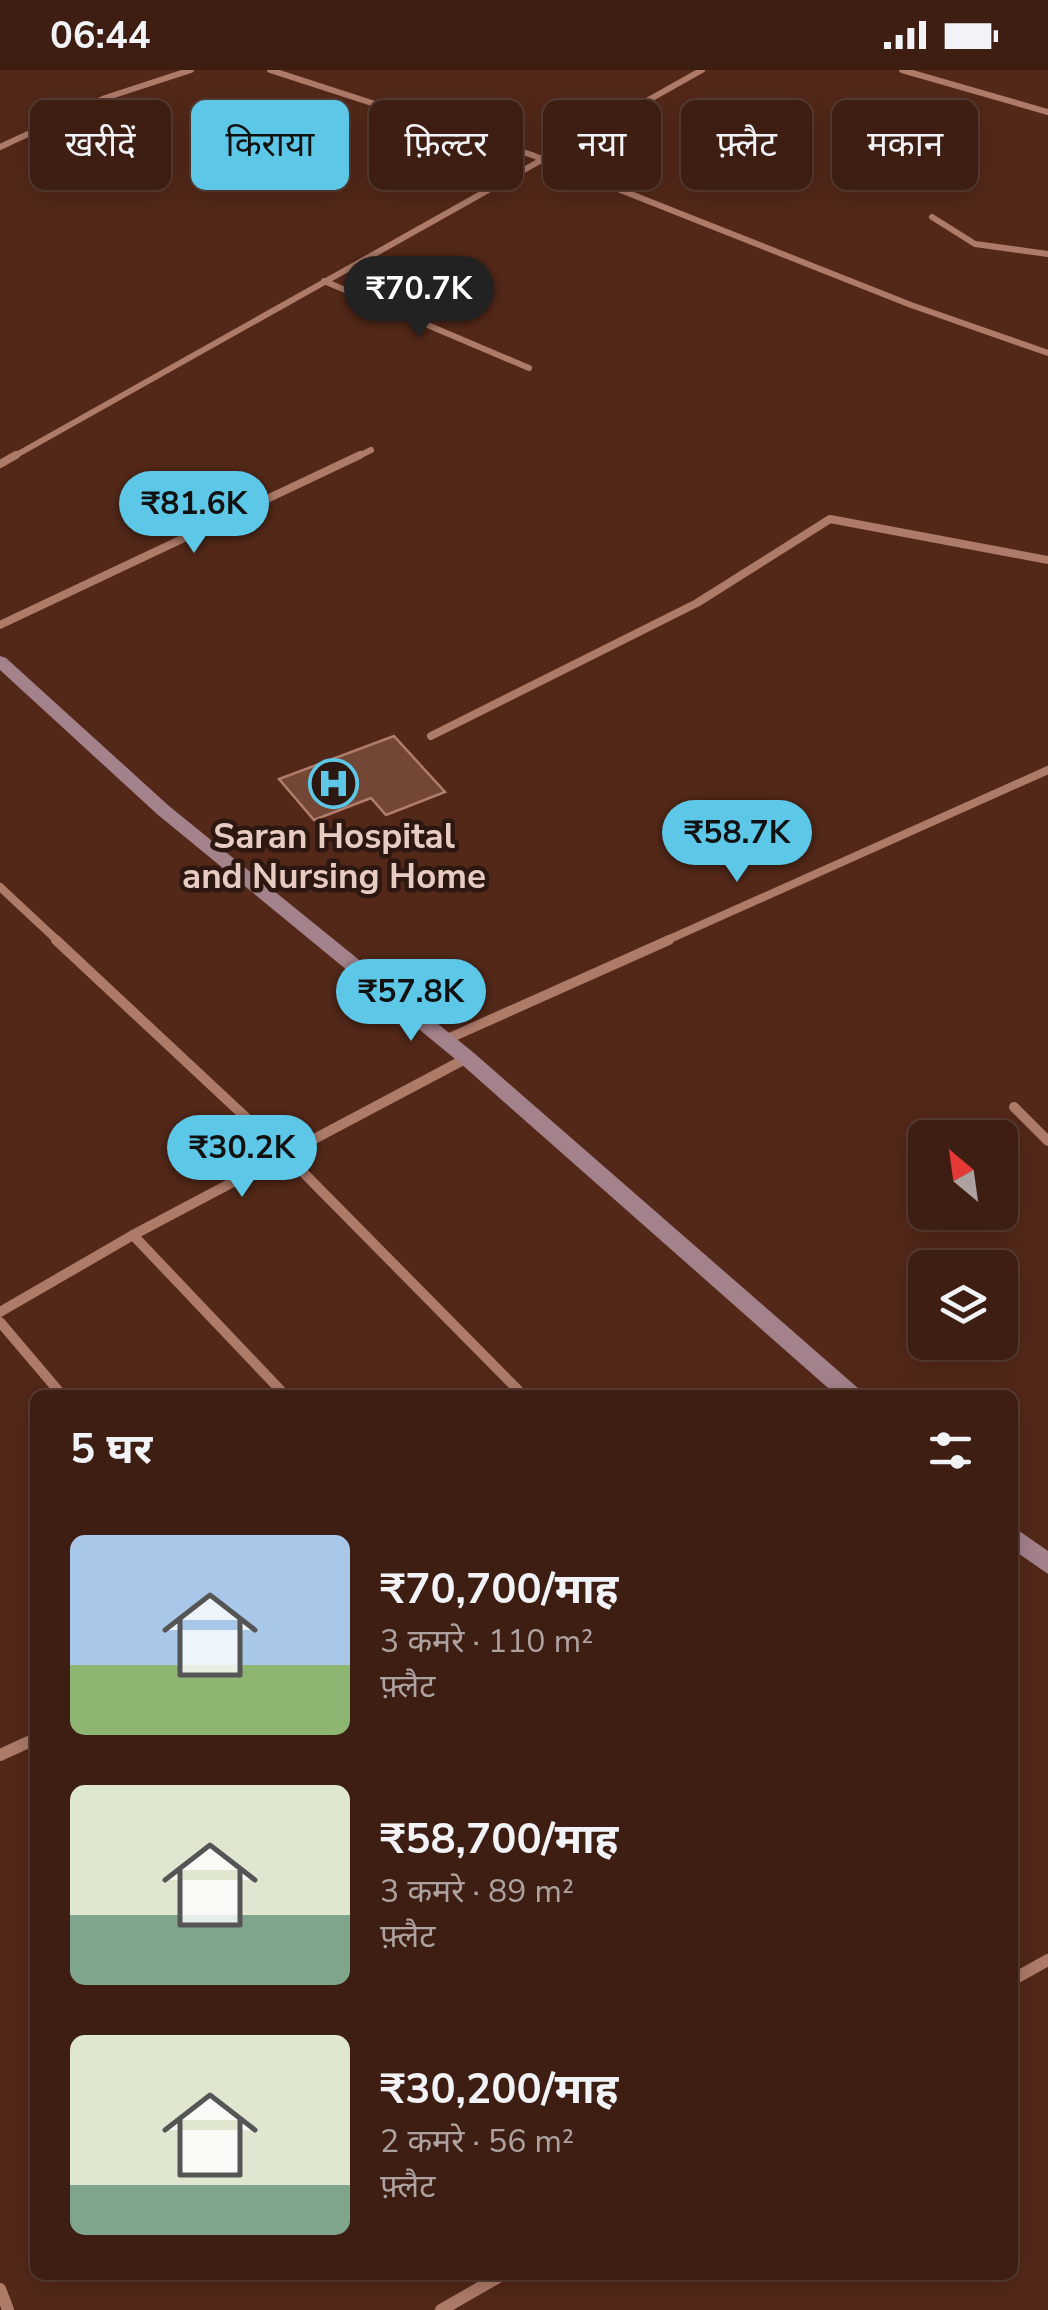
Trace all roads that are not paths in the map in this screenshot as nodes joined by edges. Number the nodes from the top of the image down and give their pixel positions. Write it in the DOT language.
graph roads {
  1 [pos="191,70"];
  2 [pos="270,70"];
  3 [pos="702,70"];
  4 [pos="902,70"];
  5 [pos="1048,112"];
  6 [pos="0,148"];
  7 [pos="540,160"];
  8 [pos="932,217"];
  9 [pos="1048,254"];
  10 [pos="324,281"];
  11 [pos="1048,353"];
  12 [pos="529,368"];
  13 [pos="370,450"];
  14 [pos="0,464"];
  15 [pos="1048,560"];
  16 [pos="0,625"];
  17 [pos="0,661"];
  18 [pos="430,736"];
  19 [pos="1048,770"];
  20 [pos="0,887"];
  21 [pos="445,1040"];
  22 [pos="466,1058"];
  23 [pos="1014,1107"];
  24 [pos="1048,1141"];
  25 [pos="286,1155"];
  26 [pos="134,1234"];
  27 [pos="0,1312"];
  28 [pos="0,1322"];
  29 [pos="58,1390"];
  30 [pos="280,1390"];
  31 [pos="517,1390"];
  32 [pos="845,1390"];
  33 [pos="1018,1540"];
  34 [pos="1048,1564"];
  35 [pos="30,1740"];
  36 [pos="0,1754"];
  37 [pos="1048,1960"];
  38 [pos="1018,1977"];
  39 [pos="493,2280"];
  40 [pos="0,2289"];
  41 [pos="8,2310"];
  42 [pos="442,2310"];
  1 -- 6 [label="street"];
  2 -- 7 [label="street"];
  3 -- 7 [label="street"];
  4 -- 5 [label="street"];
  7 -- 10 [label="street"];
  7 -- 11 [label="street"];
  8 -- 9 [label="street"];
  10 -- 12 [label="street"];
  10 -- 14 [label="street"];
  13 -- 16 [label="street"];
  15 -- 18 [label="street"];
  17 -- 21 [label="street"];
  19 -- 21 [label="street"];
  20 -- 25 [label="street"];
  21 -- 22 [label="street"];
  22 -- 25 [label="street"];
  22 -- 32 [label="street"];
  23 -- 24 [label="street"];
  25 -- 26 [label="street"];
  25 -- 31 [label="street"];
  26 -- 27 [label="street"];
  26 -- 30 [label="street"];
  28 -- 29 [label="street"];
  33 -- 34 [label="street"];
  35 -- 36 [label="street"];
  37 -- 38 [label="street"];
  39 -- 42 [label="street"];
  40 -- 41 [label="street"];
}
